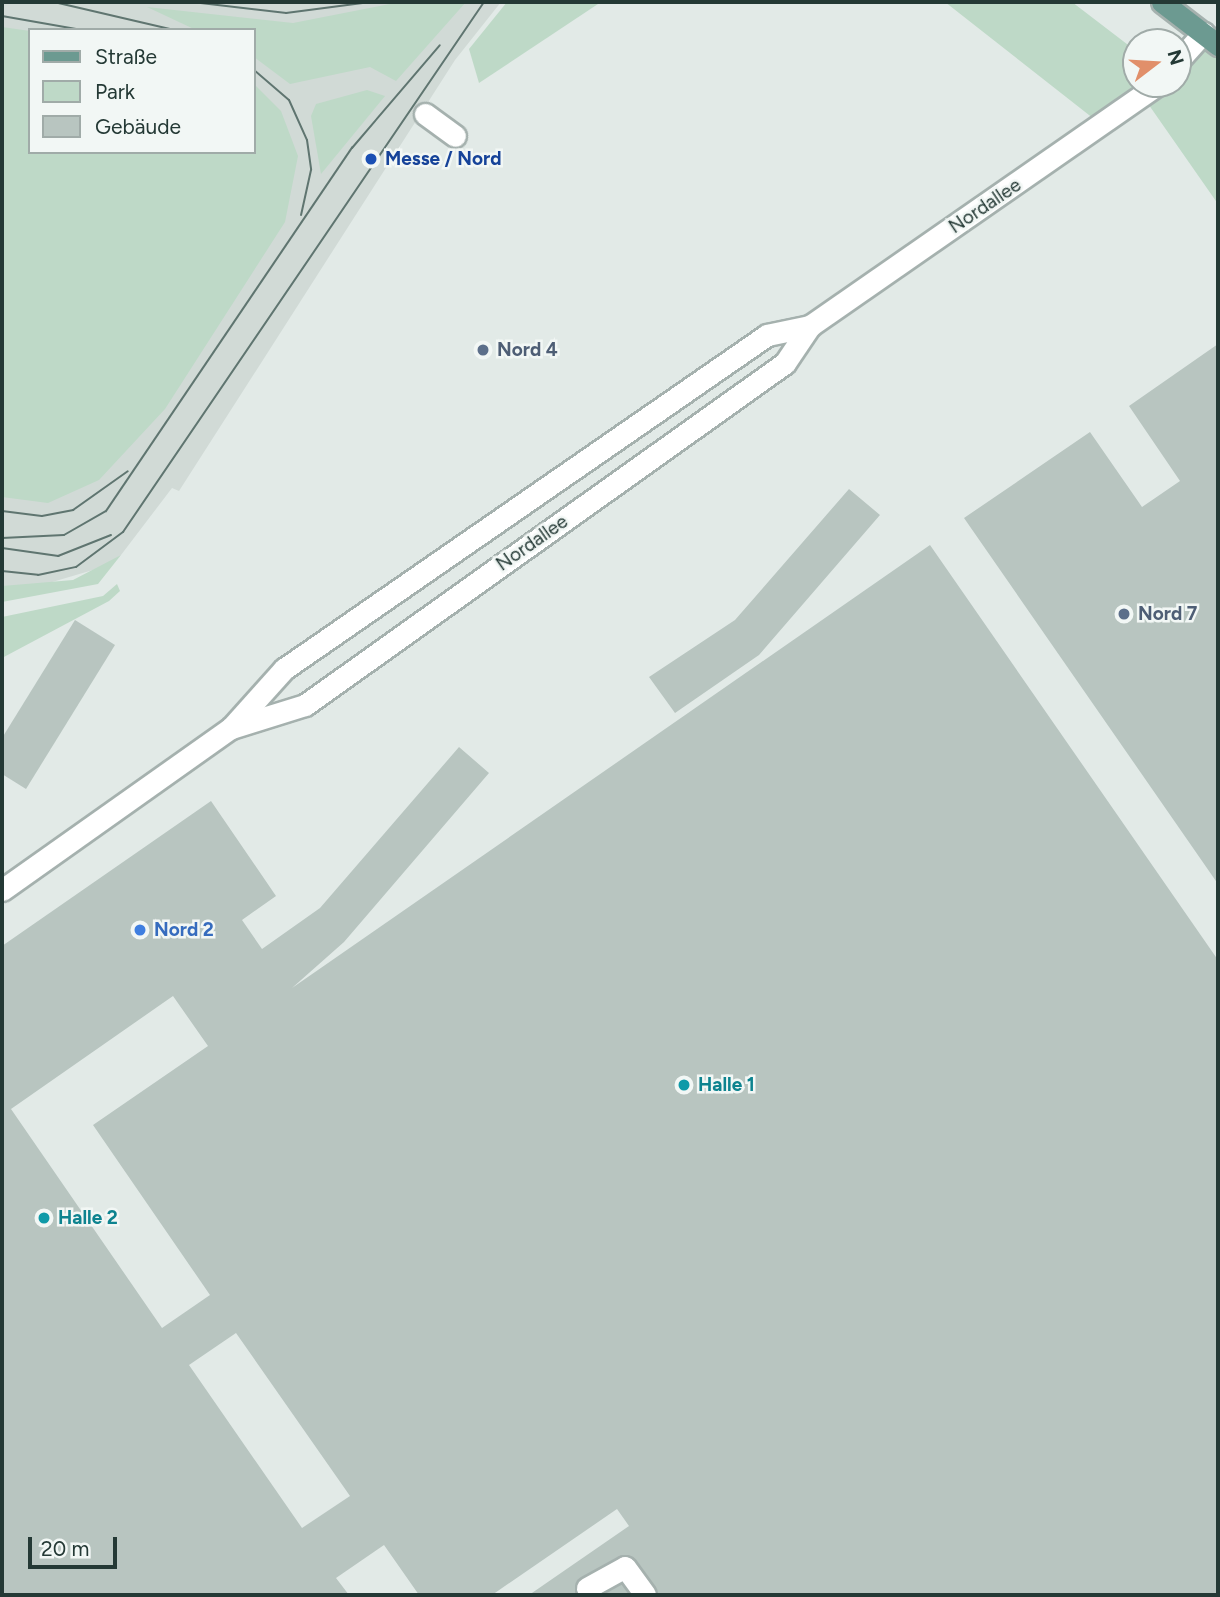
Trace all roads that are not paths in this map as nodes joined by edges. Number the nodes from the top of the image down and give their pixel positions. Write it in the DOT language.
graph roads {
  1 [pos="1162,2"];
  2 [pos="1211,39"];
  3 [pos="1192,52"];
  4 [pos="1138,98"];
  5 [pos="425,114"];
  6 [pos="455,136"];
  7 [pos="810,326"];
  8 [pos="231,728"];
  9 [pos="2,890"];
  10 [pos="584,1593"];
  11 [pos="645,1595"];
  1 -- 2 [label="main road"];
  2 -- 3 [label="street"];
  4 -- 7 [label="street, Nordallee"];
  5 -- 6 [label="street"];
  7 -- 8 [label="street, Nordallee"];
  7 -- 8 [label="street, Nordallee"];
  8 -- 9 [label="street, Nordallee"];
  10 -- 11 [label="street"];
}
